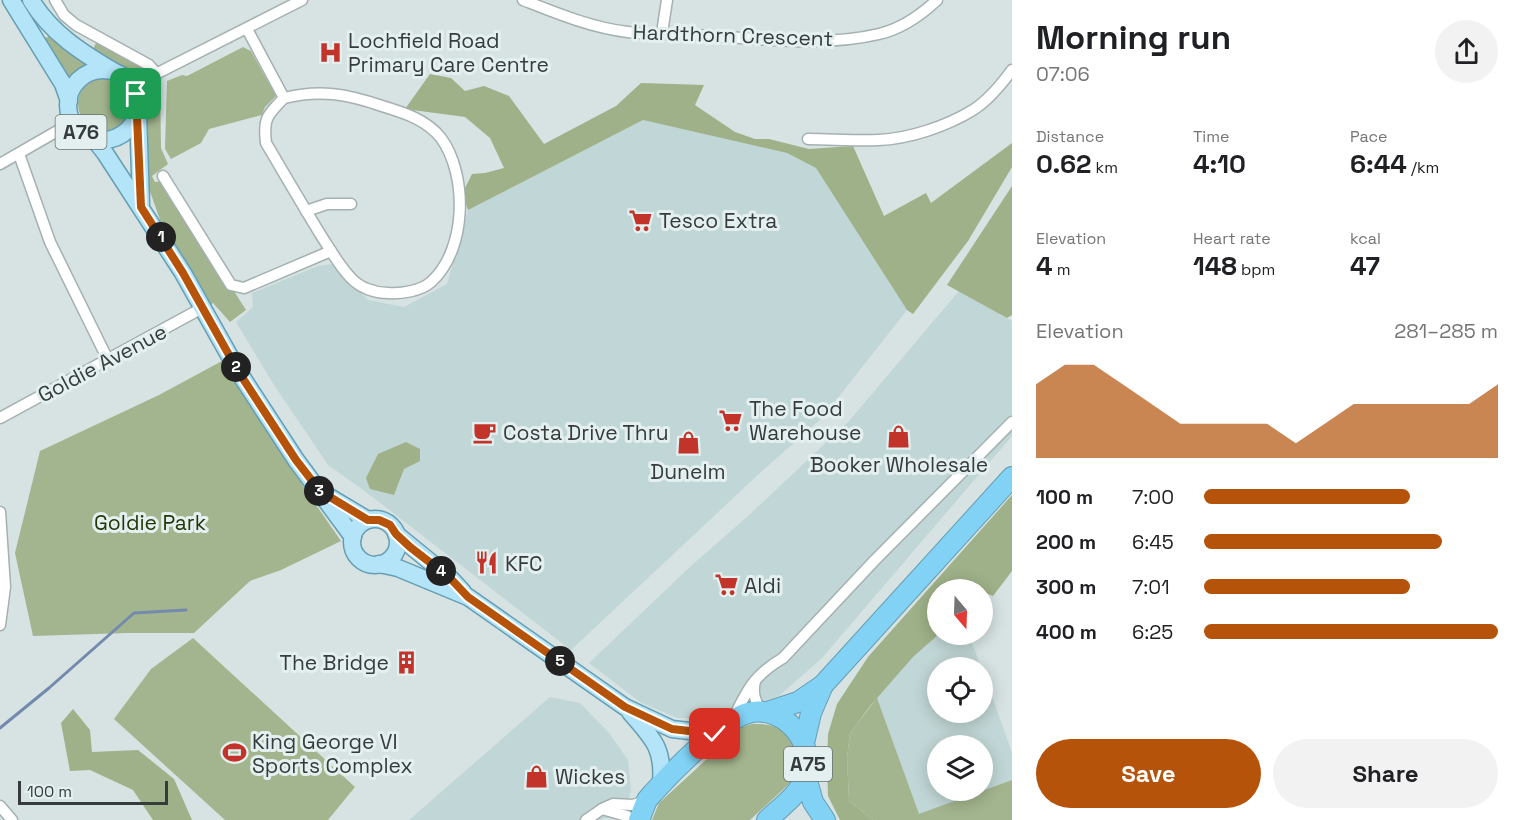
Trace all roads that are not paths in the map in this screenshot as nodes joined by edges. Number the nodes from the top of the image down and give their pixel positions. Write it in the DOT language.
graph roads {
  1 [pos="11,0"];
  2 [pos="31,0"];
  3 [pos="55,0"];
  4 [pos="303,0"];
  5 [pos="523,0"];
  6 [pos="668,0"];
  7 [pos="937,0"];
  8 [pos="543,4"];
  9 [pos="247,29"];
  10 [pos="662,33"];
  11 [pos="1012,70"];
  12 [pos="118,74"];
  13 [pos="157,74"];
  14 [pos="132,86"];
  15 [pos="284,98"];
  16 [pos="69,101"];
  17 [pos="138,112"];
  18 [pos="73,122"];
  19 [pos="94,139"];
  20 [pos="808,139"];
  21 [pos="19,154"];
  22 [pos="0,164"];
  23 [pos="163,176"];
  24 [pos="351,204"];
  25 [pos="141,207"];
  26 [pos="306,210"];
  27 [pos="331,251"];
  28 [pos="204,308"];
  29 [pos="108,360"];
  30 [pos="0,418"];
  31 [pos="1012,422"];
  32 [pos="1012,477"];
  33 [pos="320,491"];
  34 [pos="0,512"];
  35 [pos="368,520"];
  36 [pos="396,534"];
  37 [pos="1,536"];
  38 [pos="353,537"];
  39 [pos="380,564"];
  40 [pos="468,597"];
  41 [pos="0,625"];
  42 [pos="756,677"];
  43 [pos="823,684"];
  44 [pos="625,707"];
  45 [pos="764,712"];
  46 [pos="732,721"];
  47 [pos="715,734"];
  48 [pos="804,743"];
  49 [pos="806,777"];
  50 [pos="662,783"];
  51 [pos="647,800"];
  52 [pos="0,806"];
  53 [pos="602,809"];
  54 [pos="12,820"];
  55 [pos="586,820"];
  56 [pos="631,820"];
  57 [pos="639,820"];
  58 [pos="767,820"];
  59 [pos="825,820"];
  1 -- 16 [label="main road, A76"];
  2 -- 12 [label="main road"];
  3 -- 13 [label="street"];
  4 -- 9 [label="street"];
  5 -- 8 [label="street, Hardthorn Crescent"];
  6 -- 10 [label="street"];
  7 -- 10 [label="street, Hardthorn Crescent"];
  8 -- 10 [label="street, Hardthorn Crescent"];
  9 -- 13 [label="street"];
  9 -- 15 [label="street"];
  11 -- 20 [label="street"];
  12 -- 14 [label="main road"];
  12 -- 16 [label="main road, A76"];
  13 -- 14 [label="street"];
  14 -- 17 [label="main road, A76"];
  15 -- 26 [label="street"];
  15 -- 27 [label="street"];
  16 -- 18 [label="main road, A76"];
  17 -- 19 [label="main road, A76"];
  17 -- 25 [label="main road, A76"];
  18 -- 19 [label="main road, A76"];
  18 -- 21 [label="street"];
  19 -- 25 [label="main road, A76"];
  21 -- 22 [label="street"];
  21 -- 29 [label="street"];
  23 -- 27 [label="street"];
  24 -- 26 [label="street"];
  25 -- 28 [label="main road, A76"];
  26 -- 27 [label="street"];
  28 -- 29 [label="street, Goldie Avenue"];
  28 -- 33 [label="main road, A76"];
  29 -- 30 [label="street, Goldie Avenue"];
  31 -- 42 [label="street"];
  32 -- 43 [label="highway, A75"];
  33 -- 35 [label="main road, A76"];
  33 -- 38 [label="main road, A76"];
  34 -- 37 [label="street"];
  35 -- 36 [label="main road, A76"];
  35 -- 38 [label="main road"];
  36 -- 39 [label="main road"];
  36 -- 40 [label="main road, A76"];
  37 -- 41 [label="street"];
  38 -- 39 [label="main road, A76"];
  39 -- 40 [label="main road, A76"];
  40 -- 44 [label="main road, A76"];
  42 -- 45 [label="street"];
  42 -- 46 [label="street"];
  43 -- 45 [label="highway, A75"];
  43 -- 48 [label="highway, A75"];
  44 -- 47 [label="main road, A76"];
  44 -- 50 [label="main road, A76"];
  45 -- 46 [label="highway, A75"];
  45 -- 48 [label="highway, A75"];
  46 -- 47 [label="highway, A75"];
  47 -- 50 [label="highway, A75"];
  48 -- 49 [label="highway, A75"];
  49 -- 58 [label="highway, A75"];
  49 -- 59 [label="highway"];
  50 -- 51 [label="highway, A75"];
  51 -- 53 [label="street"];
  51 -- 57 [label="highway, A75"];
  52 -- 54 [label="street"];
  53 -- 55 [label="street"];
  53 -- 56 [label="street"];
}
